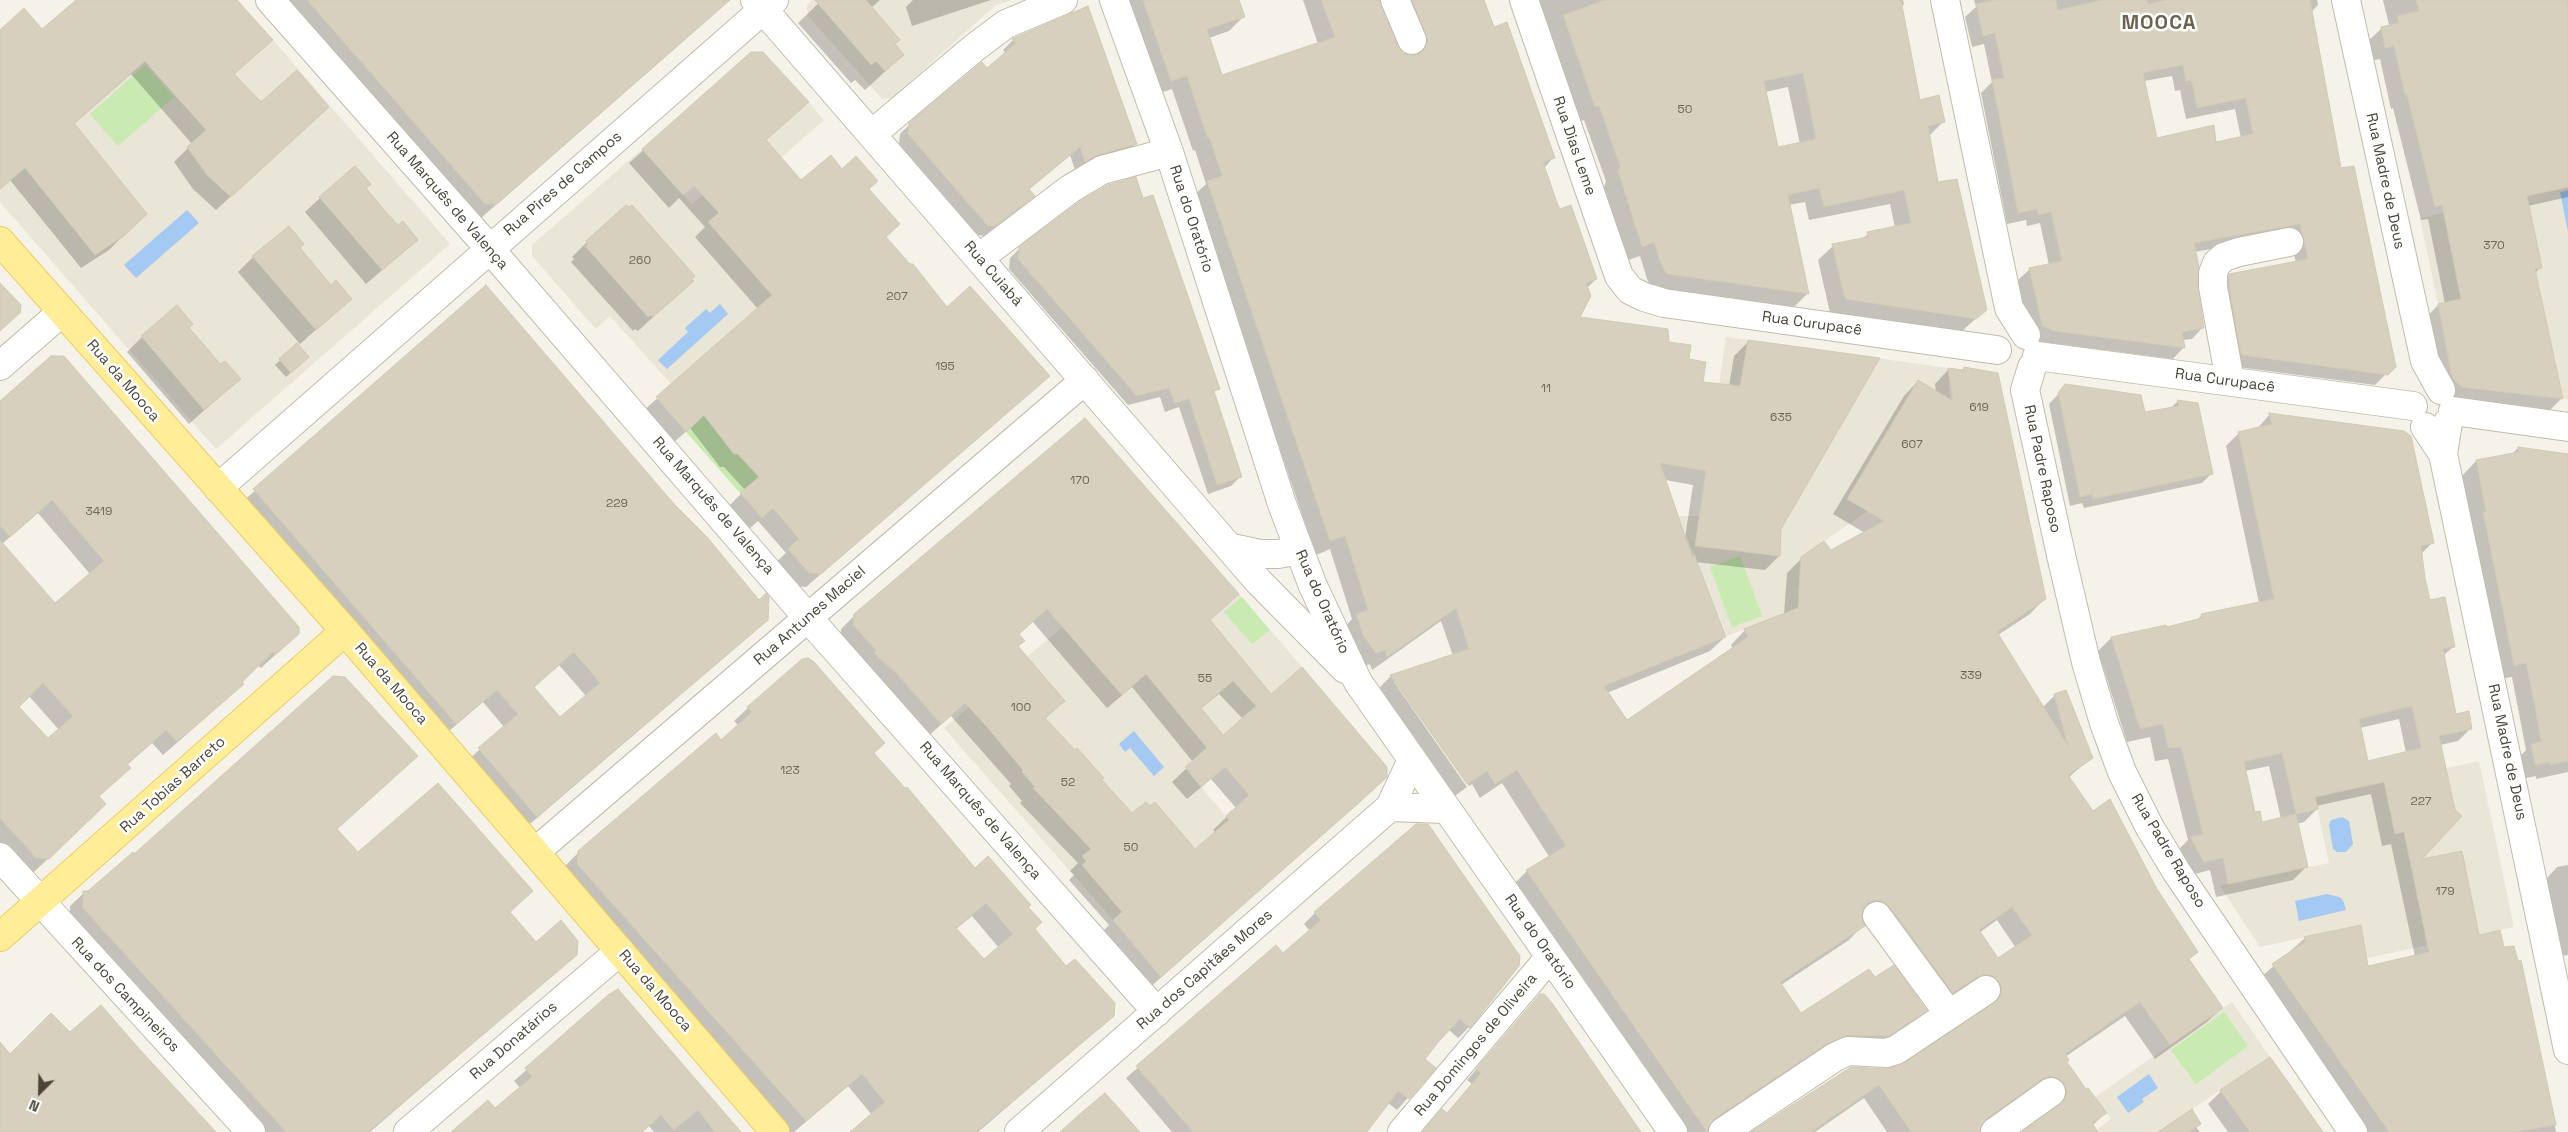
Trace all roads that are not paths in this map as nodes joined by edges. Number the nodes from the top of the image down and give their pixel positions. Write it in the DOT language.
graph roads {
  1 [pos="270,0"];
  2 [pos="1063,0"];
  3 [pos="1114,0"];
  4 [pos="1395,0"];
  5 [pos="1524,0"];
  6 [pos="1945,0"];
  7 [pos="2346,0"];
  8 [pos="764,3"];
  9 [pos="1412,40"];
  10 [pos="872,134"];
  11 [pos="1169,152"];
  12 [pos="0,241"];
  13 [pos="2289,242"];
  14 [pos="489,248"];
  15 [pos="979,258"];
  16 [pos="1630,290"];
  17 [pos="62,312"];
  18 [pos="2018,358"];
  19 [pos="0,366"];
  20 [pos="1085,380"];
  21 [pos="2230,381"];
  22 [pos="2433,408"];
  23 [pos="2568,428"];
  24 [pos="218,488"];
  25 [pos="1232,548"];
  26 [pos="1299,550"];
  27 [pos="1259,582"];
  28 [pos="1313,586"];
  29 [pos="808,618"];
  30 [pos="345,631"];
  31 [pos="1358,682"];
  32 [pos="1412,760"];
  33 [pos="1390,807"];
  34 [pos="1446,809"];
  35 [pos="535,852"];
  36 [pos="0,857"];
  37 [pos="40,903"];
  38 [pos="1877,916"];
  39 [pos="0,937"];
  40 [pos="620,951"];
  41 [pos="1550,957"];
  42 [pos="1986,990"];
  43 [pos="1157,1012"];
  44 [pos="1949,1014"];
  45 [pos="2568,1050"];
  46 [pos="2051,1092"];
  47 [pos="1670,1130"];
  48 [pos="251,1132"];
  49 [pos="408,1132"];
  50 [pos="775,1132"];
  51 [pos="1018,1132"];
  52 [pos="1402,1132"];
  53 [pos="1723,1132"];
  54 [pos="1995,1132"];
  55 [pos="2353,1132"];
  1 -- 14 [label="street, Rua Marquês de Valença"];
  2 -- 10 [label="street"];
  3 -- 11 [label="street, Rua do Oratório"];
  4 -- 9 [label="street"];
  5 -- 16 [label="street, Rua Dias Leme"];
  6 -- 18 [label="street, Rua Padre Raposo"];
  7 -- 22 [label="street, Rua Madre de Deus"];
  8 -- 10 [label="street, Rua Cuiabá"];
  8 -- 14 [label="street, Rua Pires de Campos"];
  10 -- 15 [label="street, Rua Cuiabá"];
  11 -- 15 [label="street"];
  11 -- 26 [label="street, Rua do Oratório"];
  12 -- 17 [label="main road, Rua da Mooca"];
  13 -- 21 [label="street"];
  14 -- 24 [label="street, Rua Pires de Campos"];
  14 -- 29 [label="street, Rua Marquês de Valença"];
  15 -- 20 [label="street, Rua Cuiabá"];
  16 -- 18 [label="street, Rua Curupacê"];
  17 -- 19 [label="street"];
  17 -- 24 [label="main road, Rua da Mooca"];
  18 -- 21 [label="street, Rua Curupacê"];
  18 -- 55 [label="street, Rua Padre Raposo"];
  20 -- 25 [label="street, Rua Cuiabá"];
  20 -- 29 [label="street, Rua Antunes Maciel"];
  21 -- 22 [label="street, Rua Curupacê"];
  22 -- 23 [label="street, Rua Curupacê"];
  22 -- 45 [label="street, Rua Madre de Deus"];
  24 -- 30 [label="main road, Rua da Mooca"];
  25 -- 26 [label="street"];
  25 -- 27 [label="street, Rua Cuiabá"];
  26 -- 28 [label="street, Rua do Oratório"];
  27 -- 28 [label="street"];
  27 -- 31 [label="street, Rua Cuiabá"];
  28 -- 31 [label="street, Rua do Oratório"];
  29 -- 35 [label="street, Rua Antunes Maciel"];
  29 -- 43 [label="street, Rua Marquês de Valença"];
  30 -- 35 [label="main road, Rua da Mooca"];
  30 -- 37 [label="main road, Rua Tobias Barreto"];
  31 -- 32 [label="street, Rua do Oratório"];
  32 -- 33 [label="street, Rua dos Capitães Mores"];
  32 -- 34 [label="street, Rua do Oratório"];
  33 -- 34 [label="street"];
  33 -- 43 [label="street, Rua dos Capitães Mores"];
  34 -- 41 [label="street, Rua do Oratório"];
  35 -- 40 [label="main road, Rua da Mooca"];
  36 -- 37 [label="street, Rua dos Campineiros"];
  37 -- 39 [label="main road, Rua Tobias Barreto"];
  37 -- 48 [label="street, Rua dos Campineiros"];
  38 -- 44 [label="street"];
  40 -- 49 [label="street, Rua Donatários"];
  40 -- 50 [label="main road, Rua da Mooca"];
  41 -- 47 [label="street, Rua do Oratório"];
  41 -- 52 [label="street, Rua Domingos de Oliveira"];
  42 -- 44 [label="street"];
  43 -- 51 [label="street, Rua dos Capitães Mores"];
  44 -- 53 [label="street"];
  46 -- 54 [label="street"];
}
